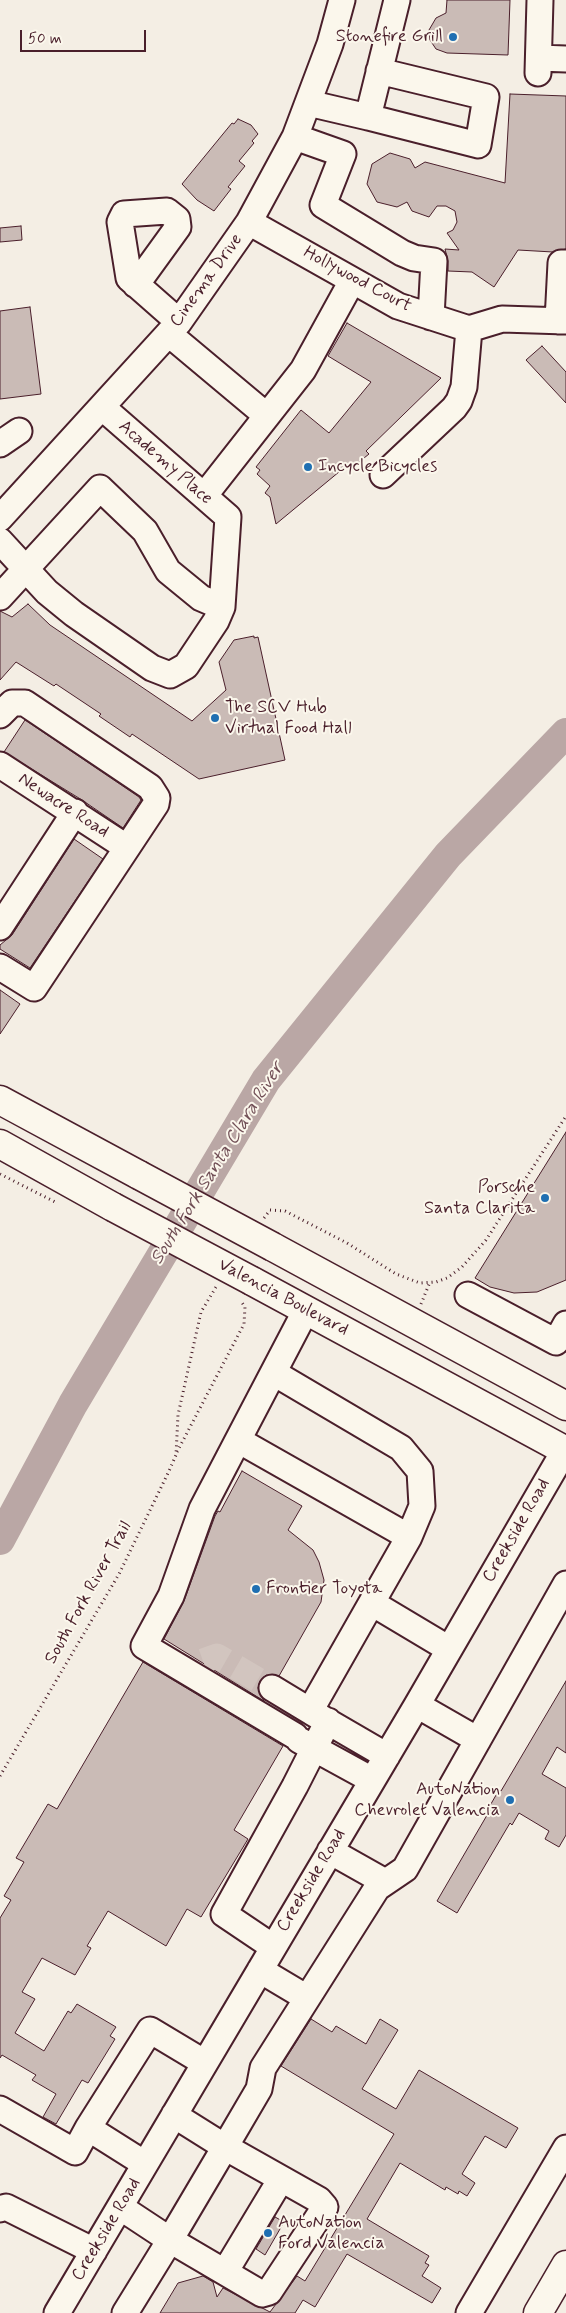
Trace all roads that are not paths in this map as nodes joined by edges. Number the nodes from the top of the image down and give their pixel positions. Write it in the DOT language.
graph roads {
  1 [pos="342,0"];
  2 [pos="397,0"];
  3 [pos="540,0"];
  4 [pos="566,59"];
  5 [pos="380,71"];
  6 [pos="308,103"];
  7 [pos="368,117"];
  8 [pos="295,137"];
  9 [pos="249,222"];
  10 [pos="566,263"];
  11 [pos="352,280"];
  12 [pos="136,285"];
  13 [pos="431,317"];
  14 [pos="562,321"];
  15 [pos="174,328"];
  16 [pos="469,329"];
  17 [pos="103,408"];
  18 [pos="267,416"];
  19 [pos="383,474"];
  20 [pos="204,496"];
  21 [pos="0,518"];
  22 [pos="0,541"];
  23 [pos="26,569"];
  24 [pos="0,597"];
  25 [pos="222,607"];
  26 [pos="0,716"];
  27 [pos="0,765"];
  28 [pos="75,812"];
  29 [pos="126,847"];
  30 [pos="0,927"];
  31 [pos="0,967"];
  32 [pos="0,1100"];
  33 [pos="0,1144"];
  34 [pos="468,1295"];
  35 [pos="306,1310"];
  36 [pos="566,1324"];
  37 [pos="274,1373"];
  38 [pos="566,1406"];
  39 [pos="238,1440"];
  40 [pos="566,1449"];
  41 [pos="409,1537"];
  42 [pos="566,1584"];
  43 [pos="372,1603"];
  44 [pos="449,1649"];
  45 [pos="272,1688"];
  46 [pos="417,1704"];
  47 [pos="319,1716"];
  48 [pos="478,1740"];
  49 [pos="304,1742"];
  50 [pos="387,1756"];
  51 [pos="372,1780"];
  52 [pos="330,1851"];
  53 [pos="385,1882"];
  54 [pos="273,1947"];
  55 [pos="260,1970"];
  56 [pos="308,1998"];
  57 [pos="205,2063"];
  58 [pos="0,2109"];
  59 [pos="174,2115"];
  60 [pos="88,2128"];
  61 [pos="225,2147"];
  62 [pos="566,2148"];
  63 [pos="145,2164"];
  64 [pos="282,2179"];
  65 [pos="120,2208"];
  66 [pos="0,2209"];
  67 [pos="170,2240"];
  68 [pos="94,2251"];
  69 [pos="566,2265"];
  70 [pos="225,2272"];
  71 [pos="57,2313"];
  72 [pos="124,2313"];
  73 [pos="469,2313"];
  74 [pos="538,2313"];
  1 -- 6 [label="street, Cinema Drive"];
  2 -- 5 [label="street"];
  3 -- 4 [label="street"];
  5 -- 7 [label="street"];
  5 -- 7 [label="street"];
  6 -- 7 [label="street"];
  6 -- 8 [label="street, Cinema Drive"];
  8 -- 9 [label="street, Cinema Drive"];
  8 -- 13 [label="street"];
  9 -- 11 [label="street, Hollywood Court"];
  9 -- 15 [label="street, Cinema Drive"];
  10 -- 14 [label="street"];
  11 -- 13 [label="street, Hollywood Court"];
  11 -- 18 [label="street"];
  12 -- 15 [label="street"];
  13 -- 16 [label="street, Hollywood Court"];
  14 -- 16 [label="street"];
  15 -- 17 [label="street, Cinema Drive"];
  15 -- 18 [label="street"];
  16 -- 19 [label="street"];
  17 -- 20 [label="street, Academy Place"];
  17 -- 21 [label="street, Cinema Drive"];
  18 -- 20 [label="street"];
  20 -- 25 [label="street, Academy Place"];
  22 -- 23 [label="street"];
  23 -- 24 [label="street"];
  23 -- 25 [label="street"];
  23 -- 25 [label="street"];
  26 -- 29 [label="street"];
  27 -- 28 [label="street, Newacre Road"];
  28 -- 29 [label="street, Newacre Road"];
  28 -- 30 [label="street"];
  29 -- 31 [label="street"];
  32 -- 38 [label="main road, bridge"];
  33 -- 35 [label="main road, Valencia Boulevard, bridge"];
  34 -- 36 [label="street"];
  35 -- 37 [label="street"];
  35 -- 40 [label="main road, Valencia Boulevard"];
  37 -- 39 [label="street"];
  37 -- 41 [label="street"];
  39 -- 41 [label="street"];
  39 -- 49 [label="street"];
  40 -- 44 [label="street, Creekside Road"];
  41 -- 43 [label="street"];
  42 -- 48 [label="street"];
  43 -- 44 [label="street"];
  43 -- 47 [label="street"];
  44 -- 46 [label="street, Creekside Road"];
  45 -- 47 [label="street"];
  46 -- 48 [label="street"];
  46 -- 50 [label="street, Creekside Road"];
  47 -- 49 [label="street"];
  47 -- 50 [label="street"];
  48 -- 53 [label="street"];
  49 -- 51 [label="street"];
  49 -- 54 [label="street"];
  50 -- 51 [label="street, Creekside Road"];
  51 -- 52 [label="street, Creekside Road"];
  52 -- 53 [label="street"];
  52 -- 54 [label="street, Creekside Road"];
  53 -- 56 [label="street"];
  54 -- 55 [label="street, Creekside Road"];
  55 -- 56 [label="street"];
  55 -- 57 [label="street, Creekside Road"];
  56 -- 61 [label="street"];
  57 -- 59 [label="street, Creekside Road"];
  57 -- 60 [label="street"];
  58 -- 60 [label="street"];
  59 -- 61 [label="street"];
  59 -- 63 [label="street, Creekside Road"];
  60 -- 63 [label="street"];
  61 -- 64 [label="street"];
  61 -- 67 [label="street"];
  62 -- 73 [label="street"];
  63 -- 65 [label="street, Creekside Road"];
  64 -- 70 [label="street"];
  64 -- 70 [label="street"];
  65 -- 67 [label="street"];
  65 -- 68 [label="street, Creekside Road"];
  66 -- 68 [label="street"];
  67 -- 70 [label="street"];
  67 -- 72 [label="street"];
  68 -- 71 [label="street, Creekside Road"];
  69 -- 74 [label="main road"];
}
